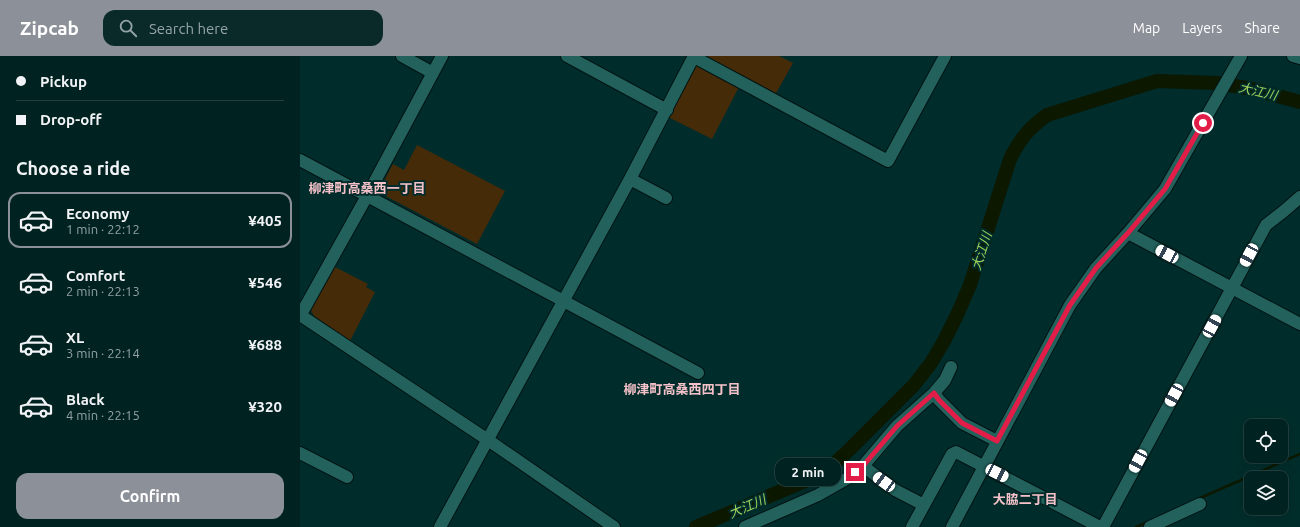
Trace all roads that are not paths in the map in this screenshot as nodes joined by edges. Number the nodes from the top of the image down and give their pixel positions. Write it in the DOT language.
graph roads {
  1 [pos="402,56"];
  2 [pos="442,56"];
  3 [pos="567,56"];
  4 [pos="694,56"];
  5 [pos="945,56"];
  6 [pos="1241,56"];
  7 [pos="1293,56"];
  8 [pos="1300,58"];
  9 [pos="433,72"];
  10 [pos="667,110"];
  11 [pos="300,160"];
  12 [pos="630,179"];
  13 [pos="367,196"];
  14 [pos="1300,197"];
  15 [pos="666,198"];
  16 [pos="1128,233"];
  17 [pos="1231,288"];
  18 [pos="564,300"];
  19 [pos="300,316"];
  20 [pos="1300,324"];
  21 [pos="951,367"];
  22 [pos="698,373"];
  23 [pos="934,393"];
  24 [pos="488,440"];
  25 [pos="997,441"];
  26 [pos="300,453"];
  27 [pos="863,466"];
  28 [pos="984,467"];
  29 [pos="347,478"];
  30 [pos="1200,504"];
  31 [pos="924,505"];
  32 [pos="440,527"];
  33 [pos="614,527"];
  34 [pos="745,527"];
  35 [pos="912,527"];
  36 [pos="952,527"];
  37 [pos="1101,527"];
  38 [pos="1150,527"];
  1 -- 9 [label="street"];
  2 -- 9 [label="street"];
  3 -- 10 [label="street"];
  4 -- 5 [label="street"];
  4 -- 10 [label="street"];
  6 -- 16 [label="street"];
  7 -- 8 [label="street"];
  9 -- 13 [label="street"];
  10 -- 12 [label="street"];
  11 -- 13 [label="street"];
  12 -- 15 [label="street"];
  12 -- 18 [label="street"];
  13 -- 18 [label="street"];
  13 -- 19 [label="street"];
  14 -- 17 [label="street"];
  16 -- 17 [label="street"];
  16 -- 25 [label="street"];
  17 -- 20 [label="street"];
  17 -- 37 [label="street"];
  18 -- 22 [label="street"];
  18 -- 24 [label="street"];
  19 -- 24 [label="street"];
  21 -- 23 [label="street"];
  23 -- 25 [label="street"];
  23 -- 27 [label="street"];
  24 -- 32 [label="street"];
  24 -- 33 [label="street"];
  25 -- 28 [label="street"];
  26 -- 29 [label="street"];
  27 -- 31 [label="street"];
  27 -- 34 [label="street"];
  28 -- 31 [label="street"];
  28 -- 36 [label="street"];
  28 -- 37 [label="street"];
  30 -- 38 [label="street"];
  31 -- 35 [label="street"];
}
